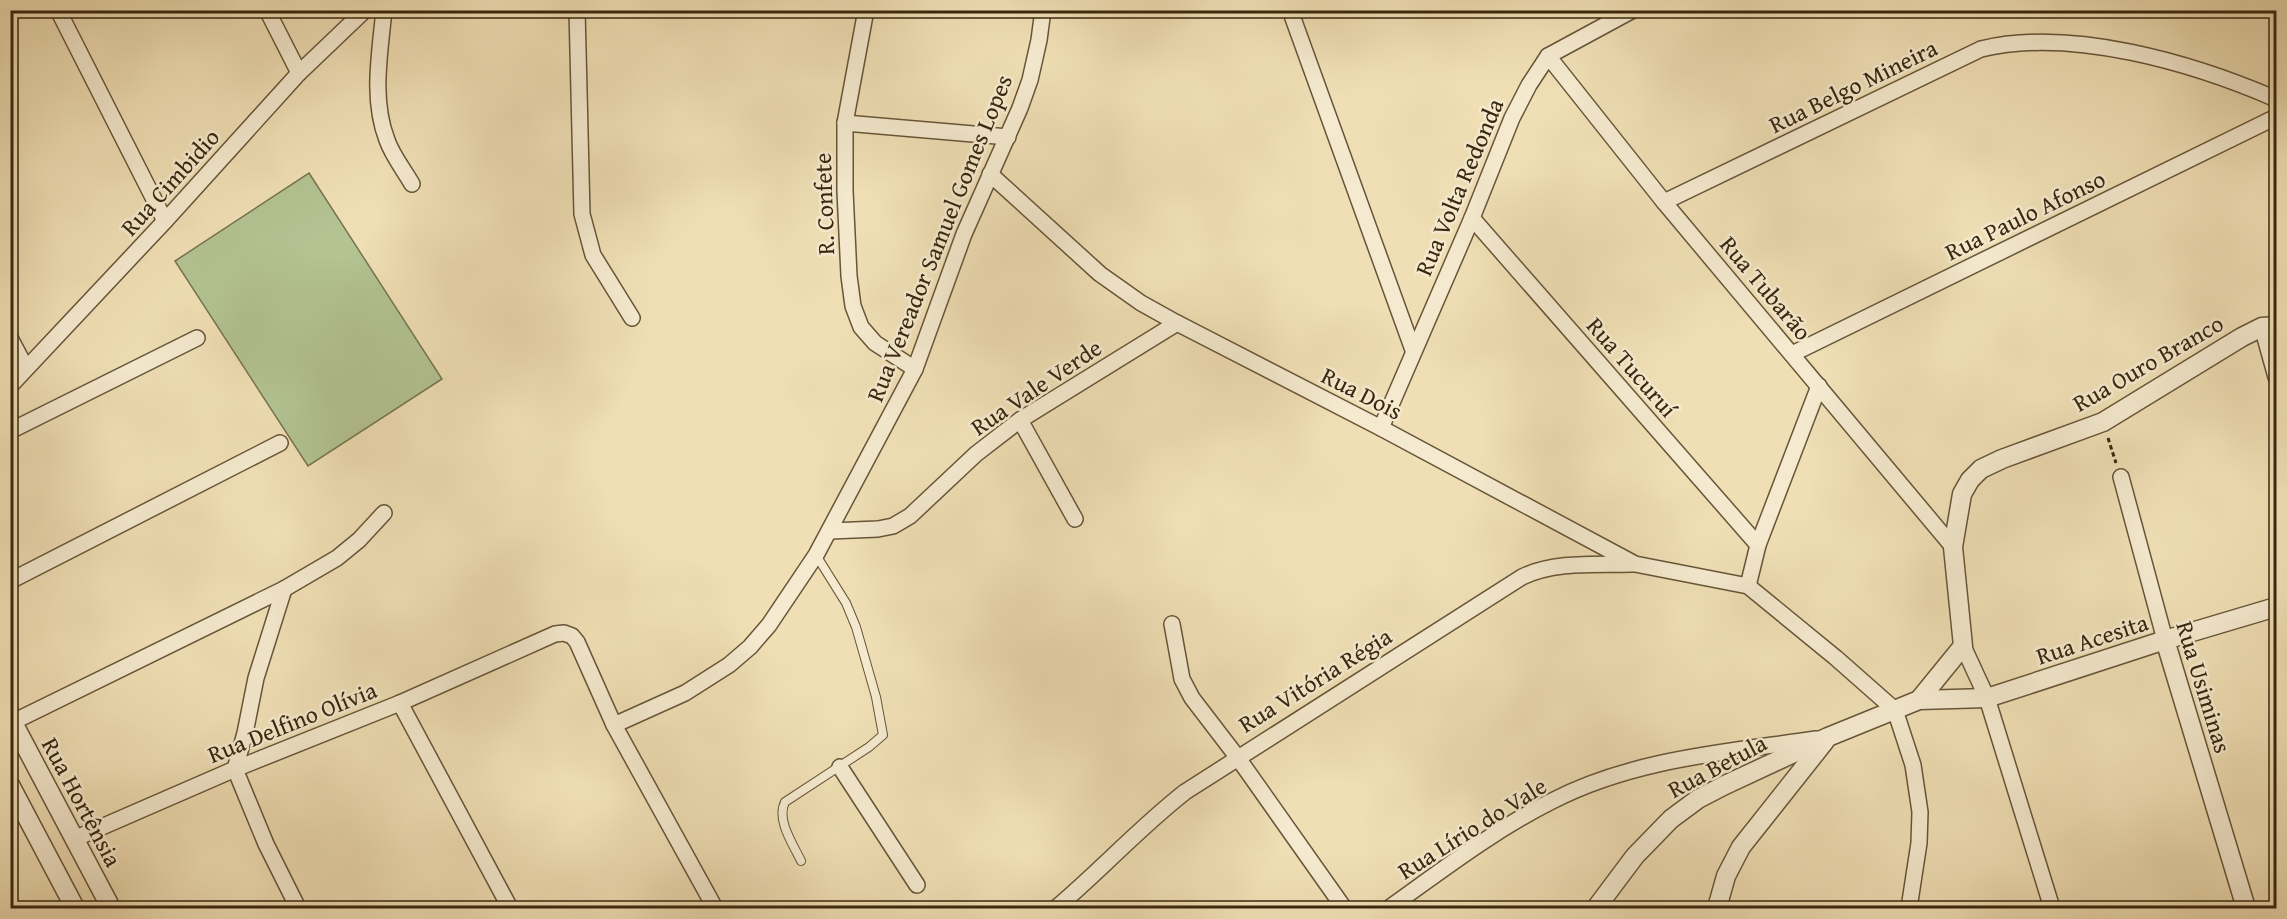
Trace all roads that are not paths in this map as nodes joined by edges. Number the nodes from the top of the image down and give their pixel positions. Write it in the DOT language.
graph roads {
  1 [pos="58,10"];
  2 [pos="267,10"];
  3 [pos="365,10"];
  4 [pos="384,10"];
  5 [pos="577,10"];
  6 [pos="866,10"];
  7 [pos="1042,10"];
  8 [pos="1290,10"];
  9 [pos="1633,10"];
  10 [pos="1548,56"];
  11 [pos="299,73"];
  12 [pos="2277,99"];
  13 [pos="2277,117"];
  14 [pos="845,123"];
  15 [pos="1008,137"];
  16 [pos="990,174"];
  17 [pos="412,184"];
  18 [pos="1664,202"];
  19 [pos="1472,218"];
  20 [pos="165,221"];
  21 [pos="632,318"];
  22 [pos="1177,323"];
  23 [pos="2269,327"];
  24 [pos="10,338"];
  25 [pos="197,338"];
  26 [pos="1413,350"];
  27 [pos="1792,354"];
  28 [pos="26,368"];
  29 [pos="915,369"];
  30 [pos="2277,377"];
  31 [pos="10,386"];
  32 [pos="1819,386"];
  33 [pos="1020,420"];
  34 [pos="1381,428"];
  35 [pos="10,431"];
  36 [pos="280,443"];
  37 [pos="2121,477"];
  38 [pos="384,513"];
  39 [pos="1075,519"];
  40 [pos="830,531"];
  41 [pos="1758,545"];
  42 [pos="1953,547"];
  43 [pos="816,555"];
  44 [pos="1635,564"];
  45 [pos="10,581"];
  46 [pos="1748,586"];
  47 [pos="284,589"];
  48 [pos="2277,607"];
  49 [pos="1172,624"];
  50 [pos="2165,640"];
  51 [pos="1963,646"];
  52 [pos="1987,698"];
  53 [pos="1919,700"];
  54 [pos="400,703"];
  55 [pos="1895,710"];
  56 [pos="12,720"];
  57 [pos="614,725"];
  58 [pos="1828,737"];
  59 [pos="1238,758"];
  60 [pos="840,767"];
  61 [pos="235,769"];
  62 [pos="10,785"];
  63 [pos="74,839"];
  64 [pos="801,861"];
  65 [pos="917,885"];
  66 [pos="75,909"];
  67 [pos="111,909"];
  68 [pos="298,909"];
  69 [pos="510,909"];
  70 [pos="715,909"];
  71 [pos="1056,909"];
  72 [pos="1344,909"];
  73 [pos="1389,909"];
  74 [pos="1596,909"];
  75 [pos="1717,909"];
  76 [pos="1909,909"];
  77 [pos="2052,909"];
  78 [pos="2246,909"];
  1 -- 20 [label="street"];
  2 -- 11 [label="street"];
  3 -- 11 [label="street, Rua Cimbidio"];
  4 -- 17 [label="street"];
  5 -- 21 [label="street"];
  6 -- 14 [label="street, R. Confete"];
  7 -- 15 [label="street, Rua Vereador Samuel Gomes Lopes"];
  8 -- 26 [label="street"];
  9 -- 10 [label="street"];
  10 -- 18 [label="street, Rua Tubarão"];
  10 -- 19 [label="street, Rua Volta Redonda"];
  11 -- 20 [label="street, Rua Cimbidio"];
  12 -- 18 [label="street, Rua Belgo Mineira"];
  13 -- 27 [label="street, Rua Paulo Afonso"];
  14 -- 15 [label="street"];
  14 -- 29 [label="street, R. Confete"];
  15 -- 16 [label="street, Rua Vereador Samuel Gomes Lopes"];
  16 -- 22 [label="street, Rua Dois"];
  16 -- 29 [label="street, Rua Vereador Samuel Gomes Lopes"];
  18 -- 27 [label="street, Rua Tubarão"];
  19 -- 26 [label="street, Rua Volta Redonda"];
  19 -- 41 [label="street, Rua Tucuruí"];
  20 -- 28 [label="street, Rua Cimbidio"];
  22 -- 33 [label="street, Rua Vale Verde"];
  22 -- 34 [label="street, Rua Dois"];
  23 -- 30 [label="street"];
  23 -- 42 [label="street, Rua Ouro Branco"];
  24 -- 28 [label="street"];
  25 -- 35 [label="street"];
  26 -- 34 [label="street, Rua Volta Redonda"];
  27 -- 32 [label="street, Rua Tubarão"];
  28 -- 31 [label="street, Rua Cimbidio"];
  29 -- 40 [label="street, Rua Vereador Samuel Gomes Lopes"];
  32 -- 41 [label="street"];
  32 -- 42 [label="street, Rua Tubarão"];
  33 -- 39 [label="street"];
  33 -- 40 [label="street, Rua Vale Verde"];
  34 -- 44 [label="street, Rua Dois"];
  36 -- 45 [label="street"];
  37 -- 50 [label="street, Rua Usiminas"];
  38 -- 47 [label="street"];
  40 -- 43 [label="street, Rua Vereador Samuel Gomes Lopes"];
  41 -- 46 [label="street"];
  42 -- 51 [label="street, Rua Ouro Branco"];
  43 -- 57 [label="street, Rua Vereador Samuel Gomes Lopes"];
  43 -- 60 [label="lane"];
  44 -- 46 [label="street, Rua Dois"];
  44 -- 59 [label="street, Rua Vitória Régia"];
  46 -- 55 [label="street"];
  47 -- 56 [label="street"];
  47 -- 61 [label="street"];
  48 -- 50 [label="street, Rua Acesita"];
  49 -- 59 [label="street"];
  50 -- 52 [label="street, Rua Acesita"];
  50 -- 78 [label="street, Rua Usiminas"];
  51 -- 52 [label="street, Rua Ouro Branco"];
  51 -- 53 [label="street"];
  52 -- 53 [label="street, Rua Acesita"];
  52 -- 77 [label="street, Rua Ouro Branco"];
  53 -- 55 [label="street"];
  54 -- 57 [label="street, Rua Delfino Olívia"];
  54 -- 61 [label="street, Rua Delfino Olívia"];
  54 -- 69 [label="street"];
  55 -- 58 [label="street"];
  55 -- 76 [label="street"];
  56 -- 63 [label="street, Rua Hortênsia"];
  57 -- 70 [label="street"];
  58 -- 73 [label="street, Rua Lírio do Vale"];
  58 -- 74 [label="street, Rua Betula"];
  58 -- 75 [label="street"];
  59 -- 71 [label="street, Rua Vitória Régia"];
  59 -- 72 [label="street"];
  60 -- 64 [label="lane"];
  60 -- 65 [label="street"];
  61 -- 63 [label="street, Rua Delfino Olívia"];
  61 -- 68 [label="street"];
  62 -- 66 [label="street"];
  63 -- 67 [label="street, Rua Hortênsia"];
}
